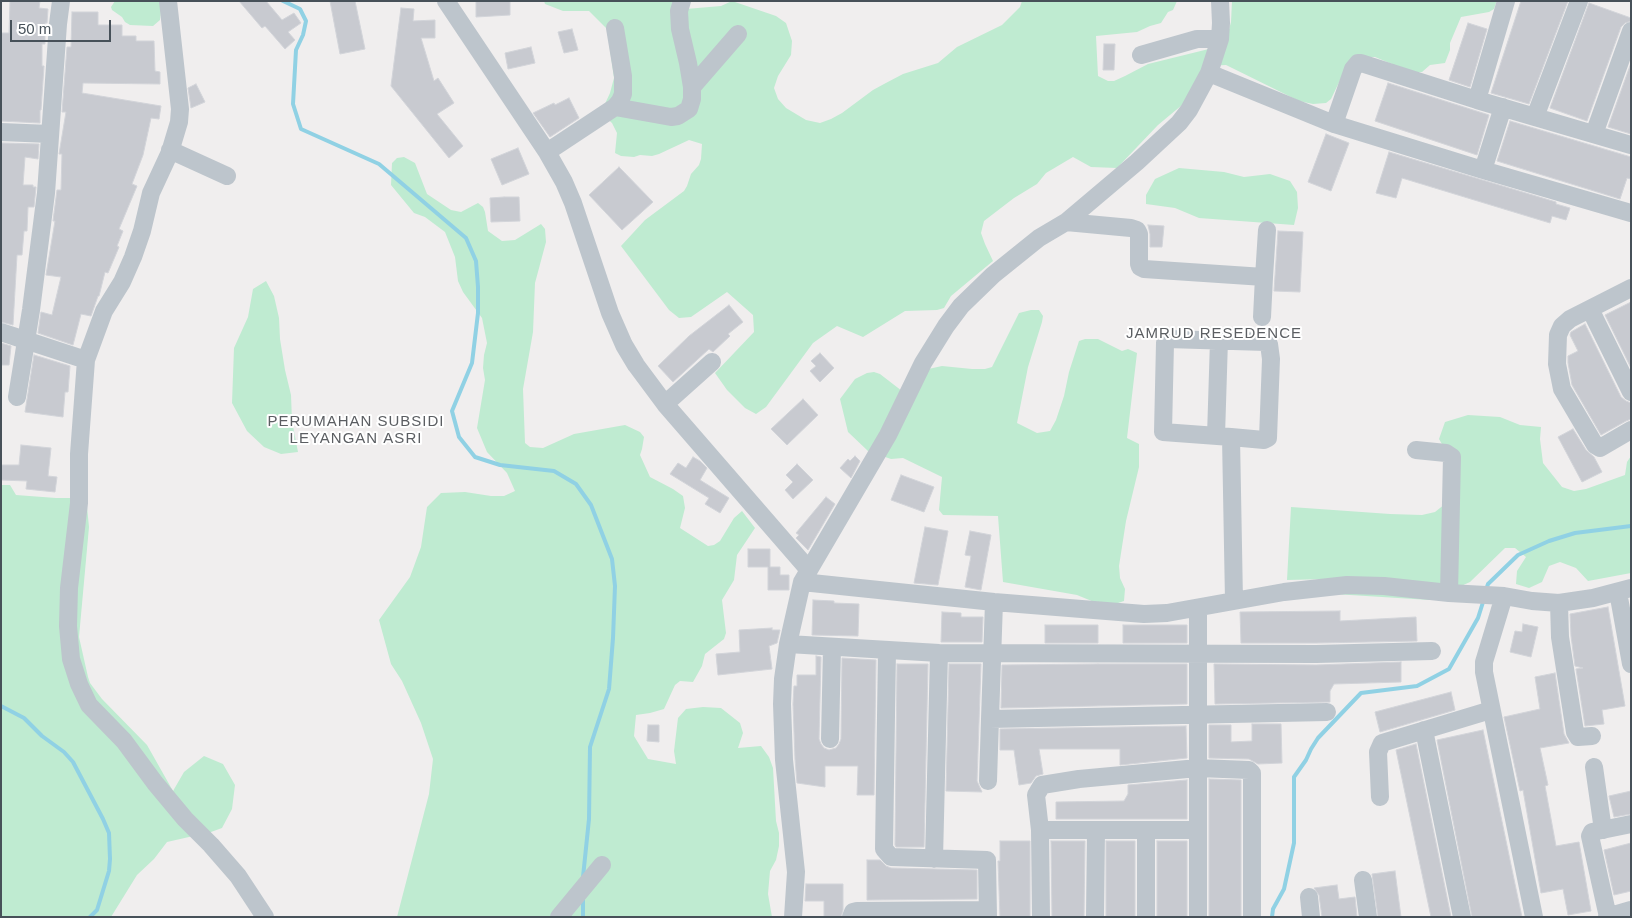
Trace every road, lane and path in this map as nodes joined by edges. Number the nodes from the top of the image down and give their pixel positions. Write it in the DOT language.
graph roads {
  1 [pos="62,1"];
  2 [pos="168,1"];
  3 [pos="446,1"];
  4 [pos="682,1"];
  5 [pos="1220,1"];
  6 [pos="1506,1"];
  7 [pos="1579,1"];
  8 [pos="614,28"];
  9 [pos="1631,31"];
  10 [pos="738,34"];
  11 [pos="1220,39"];
  12 [pos="1141,55"];
  13 [pos="1209,73"];
  14 [pos="692,87"];
  15 [pos="1477,100"];
  16 [pos="615,107"];
  17 [pos="1503,107"];
  18 [pos="1535,117"];
  19 [pos="1334,124"];
  20 [pos="1,132"];
  21 [pos="50,134"];
  22 [pos="1594,134"];
  23 [pos="1631,145"];
  24 [pos="170,150"];
  25 [pos="547,152"];
  26 [pos="1482,170"];
  27 [pos="227,176"];
  28 [pos="1627,209"];
  29 [pos="1066,222"];
  30 [pos="1268,230"];
  31 [pos="1264,277"];
  32 [pos="1631,288"];
  33 [pos="1590,309"];
  34 [pos="1262,318"];
  35 [pos="1,332"];
  36 [pos="26,340"];
  37 [pos="1219,340"];
  38 [pos="86,360"];
  39 [pos="712,362"];
  40 [pos="1631,392"];
  41 [pos="18,397"];
  42 [pos="665,404"];
  43 [pos="1631,430"];
  44 [pos="1223,437"];
  45 [pos="1416,450"];
  46 [pos="806,576"];
  47 [pos="1625,590"];
  48 [pos="1449,593"];
  49 [pos="1492,595"];
  50 [pos="1234,601"];
  51 [pos="994,602"];
  52 [pos="1559,602"];
  53 [pos="1198,609"];
  54 [pos="788,644"];
  55 [pos="832,647"];
  56 [pos="886,650"];
  57 [pos="1432,651"];
  58 [pos="938,654"];
  59 [pos="992,654"];
  60 [pos="1198,654"];
  61 [pos="1631,664"];
  62 [pos="1491,710"];
  63 [pos="1327,712"];
  64 [pos="1198,714"];
  65 [pos="990,718"];
  66 [pos="1424,730"];
  67 [pos="1592,736"];
  68 [pos="830,739"];
  69 [pos="1594,767"];
  70 [pos="1198,768"];
  71 [pos="988,781"];
  72 [pos="1380,797"];
  73 [pos="1631,824"];
  74 [pos="1040,830"];
  75 [pos="1096,830"];
  76 [pos="1146,830"];
  77 [pos="1198,830"];
  78 [pos="1603,830"];
  79 [pos="934,858"];
  80 [pos="602,865"];
  81 [pos="1363,880"];
  82 [pos="1308,897"];
  83 [pos="1631,910"];
  84 [pos="988,913"];
  85 [pos="265,917"];
  86 [pos="559,917"];
  87 [pos="793,917"];
  88 [pos="851,917"];
  89 [pos="1041,917"];
  90 [pos="1095,917"];
  91 [pos="1146,917"];
  92 [pos="1198,917"];
  93 [pos="1252,917"];
  94 [pos="1311,917"];
  95 [pos="1368,917"];
  96 [pos="1462,917"];
  97 [pos="1534,917"];
  98 [pos="1608,917"];
  1 -- 21 [label="street"];
  2 -- 24 [label="street"];
  3 -- 25 [label="street"];
  4 -- 14 [label="street"];
  5 -- 11 [label="street"];
  6 -- 15 [label="street"];
  7 -- 18 [label="street"];
  8 -- 16 [label="street"];
  9 -- 22 [label="street"];
  10 -- 14 [label="street"];
  11 -- 12 [label="street"];
  11 -- 13 [label="street"];
  13 -- 19 [label="street"];
  13 -- 29 [label="street"];
  14 -- 16 [label="street"];
  15 -- 17 [label="street"];
  15 -- 19 [label="street"];
  16 -- 25 [label="street"];
  17 -- 18 [label="street"];
  17 -- 26 [label="street"];
  18 -- 22 [label="street"];
  19 -- 26 [label="street"];
  20 -- 21 [label="street"];
  21 -- 36 [label="street"];
  22 -- 23 [label="street"];
  24 -- 27 [label="street"];
  24 -- 38 [label="street"];
  25 -- 42 [label="street"];
  26 -- 28 [label="street"];
  29 -- 31 [label="street"];
  29 -- 46 [label="street"];
  30 -- 31 [label="street"];
  31 -- 34 [label="street"];
  32 -- 33 [label="street"];
  33 -- 40 [label="street"];
  33 -- 43 [label="street"];
  35 -- 36 [label="street"];
  36 -- 38 [label="street"];
  36 -- 41 [label="street"];
  37 -- 44 [label="street"];
  37 -- 44 [label="street"];
  37 -- 44 [label="street"];
  38 -- 85 [label="street"];
  39 -- 42 [label="street"];
  42 -- 46 [label="street"];
  44 -- 50 [label="street"];
  45 -- 48 [label="street"];
  46 -- 51 [label="street"];
  46 -- 54 [label="street"];
  47 -- 52 [label="street"];
  47 -- 61 [label="street"];
  48 -- 49 [label="street"];
  48 -- 50 [label="street"];
  49 -- 52 [label="street"];
  49 -- 62 [label="street"];
  50 -- 53 [label="street"];
  51 -- 53 [label="street"];
  51 -- 59 [label="street"];
  52 -- 67 [label="street"];
  53 -- 60 [label="street"];
  54 -- 55 [label="street"];
  54 -- 87 [label="street"];
  55 -- 56 [label="street"];
  55 -- 68 [label="street"];
  56 -- 58 [label="street"];
  56 -- 79 [label="street"];
  57 -- 60 [label="street"];
  58 -- 59 [label="street"];
  58 -- 79 [label="street"];
  59 -- 60 [label="street"];
  59 -- 65 [label="street"];
  60 -- 64 [label="street"];
  62 -- 66 [label="street"];
  62 -- 97 [label="street"];
  63 -- 64 [label="street"];
  64 -- 65 [label="street"];
  64 -- 70 [label="street"];
  65 -- 71 [label="street"];
  66 -- 72 [label="street"];
  66 -- 96 [label="street"];
  69 -- 78 [label="street"];
  70 -- 74 [label="street"];
  70 -- 77 [label="street"];
  70 -- 93 [label="street"];
  73 -- 78 [label="street"];
  74 -- 75 [label="street"];
  74 -- 89 [label="street"];
  75 -- 76 [label="street"];
  75 -- 90 [label="street"];
  76 -- 77 [label="street"];
  76 -- 91 [label="street"];
  77 -- 92 [label="street"];
  78 -- 98 [label="street"];
  79 -- 84 [label="street"];
  80 -- 86 [label="street"];
  81 -- 95 [label="street"];
  82 -- 94 [label="street"];
  83 -- 98 [label="street"];
  84 -- 88 [label="street"];
}
